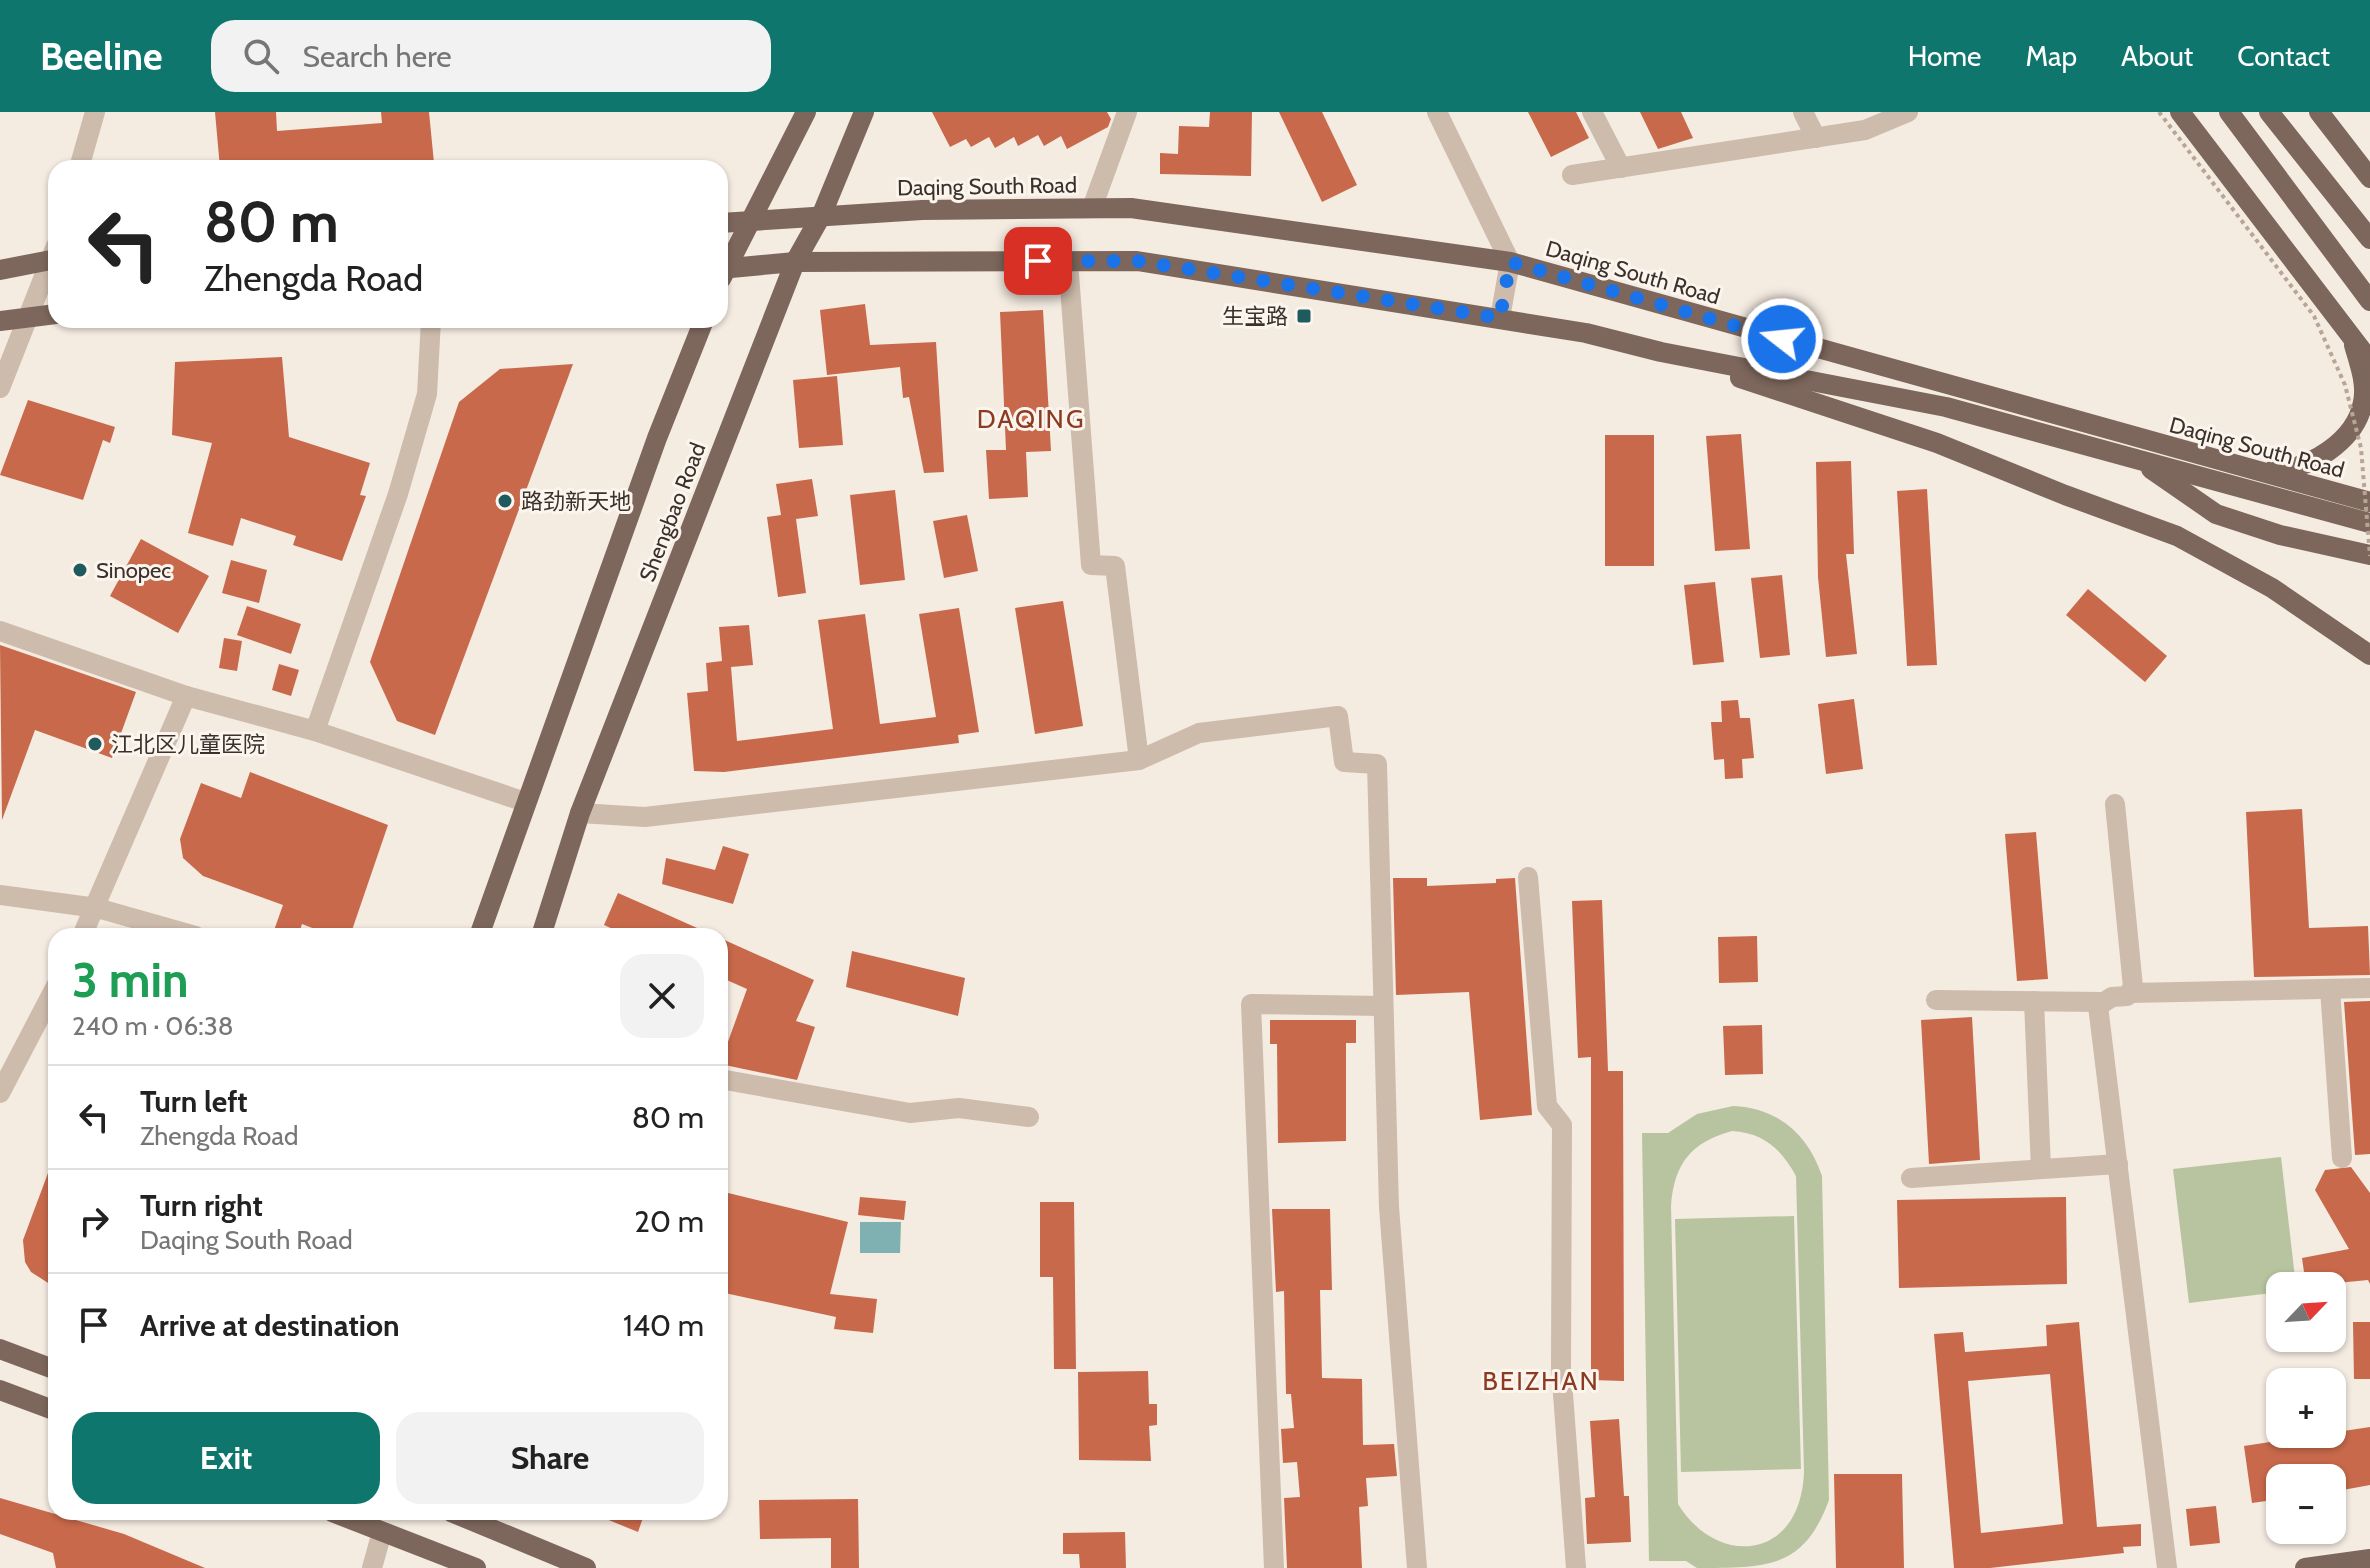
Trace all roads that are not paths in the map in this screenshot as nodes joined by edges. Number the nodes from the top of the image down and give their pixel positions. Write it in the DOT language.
graph roads {
  1 [pos="95,112"];
  2 [pos="806,112"];
  3 [pos="864,112"];
  4 [pos="1127,112"];
  5 [pos="1437,112"];
  6 [pos="1592,112"];
  7 [pos="1803,112"];
  8 [pos="1908,112"];
  9 [pos="2180,112"];
  10 [pos="2229,112"];
  11 [pos="2269,112"];
  12 [pos="2319,112"];
  13 [pos="1816,138"];
  14 [pos="81,160"];
  15 [pos="1621,168"];
  16 [pos="1572,175"];
  17 [pos="2370,178"];
  18 [pos="1092,208"];
  19 [pos="822,214"];
  20 [pos="747,221"];
  21 [pos="728,222"];
  22 [pos="2370,239"];
  23 [pos="48,257"];
  24 [pos="728,261"];
  25 [pos="1068,261"];
  26 [pos="795,262"];
  27 [pos="1510,262"];
  28 [pos="0,270"];
  29 [pos="48,271"];
  30 [pos="728,272"];
  31 [pos="2370,301"];
  32 [pos="48,314"];
  33 [pos="28,315"];
  34 [pos="1500,318"];
  35 [pos="0,321"];
  36 [pos="431,328"];
  37 [pos="701,328"];
  38 [pos="2352,337"];
  39 [pos="1661,352"];
  40 [pos="2370,361"];
  41 [pos="0,388"];
  42 [pos="2137,460"];
  43 [pos="2255,472"];
  44 [pos="2370,502"];
  45 [pos="2370,523"];
  46 [pos="2370,556"];
  47 [pos="0,631"];
  48 [pos="2370,655"];
  49 [pos="186,696"];
  50 [pos="315,731"];
  51 [pos="1139,760"];
  52 [pos="525,802"];
  53 [pos="2115,804"];
  54 [pos="580,813"];
  55 [pos="1528,877"];
  56 [pos="0,895"];
  57 [pos="97,908"];
  58 [pos="86,928"];
  59 [pos="168,928"];
  60 [pos="482,928"];
  61 [pos="544,928"];
  62 [pos="2370,988"];
  63 [pos="2330,989"];
  64 [pos="2130,993"];
  65 [pos="1936,1000"];
  66 [pos="48,1001"];
  67 [pos="2034,1001"];
  68 [pos="2101,1002"];
  69 [pos="1382,1006"];
  70 [pos="728,1080"];
  71 [pos="0,1093"];
  72 [pos="1029,1117"];
  73 [pos="2342,1158"];
  74 [pos="2118,1164"];
  75 [pos="2041,1169"];
  76 [pos="1911,1178"];
  77 [pos="0,1349"];
  78 [pos="48,1367"];
  79 [pos="0,1390"];
  80 [pos="48,1408"];
  81 [pos="470,1520"];
  82 [pos="374,1523"];
  83 [pos="2370,1559"];
  84 [pos="372,1568"];
  85 [pos="476,1568"];
  86 [pos="586,1568"];
  87 [pos="1274,1568"];
  88 [pos="1417,1568"];
  89 [pos="1576,1568"];
  90 [pos="2167,1568"];
  91 [pos="2305,1568"];
  1 -- 14 [label="street"];
  2 -- 20 [label="main road"];
  3 -- 19 [label="main road, Shengbao Road"];
  4 -- 18 [label="street"];
  5 -- 27 [label="street"];
  6 -- 15 [label="street"];
  7 -- 13 [label="street"];
  8 -- 13 [label="street"];
  9 -- 38 [label="main road"];
  10 -- 31 [label="main road"];
  11 -- 22 [label="main road"];
  12 -- 17 [label="main road"];
  13 -- 15 [label="street"];
  15 -- 16 [label="street"];
  18 -- 19 [label="main road, Daqing South Road"];
  18 -- 27 [label="main road, Daqing South Road"];
  19 -- 20 [label="main road, Daqing South Road"];
  19 -- 26 [label="main road, Shengbao Road"];
  20 -- 21 [label="main road, Daqing South Road"];
  20 -- 24 [label="main road"];
  23 -- 28 [label="main road"];
  25 -- 26 [label="main road, Daqing South Road"];
  25 -- 34 [label="main road, Daqing South Road"];
  25 -- 51 [label="street"];
  26 -- 30 [label="main road, Daqing South Road"];
  26 -- 54 [label="main road, Shengbao Road"];
  27 -- 34 [label="street"];
  27 -- 43 [label="main road, Daqing South Road"];
  29 -- 33 [label="street"];
  32 -- 33 [label="main road"];
  33 -- 35 [label="main road"];
  33 -- 41 [label="street"];
  34 -- 39 [label="main road, Daqing South Road"];
  36 -- 50 [label="street"];
  37 -- 52 [label="main road, Shengbao Road"];
  38 -- 40 [label="main road"];
  38 -- 43 [label="main road"];
  39 -- 42 [label="main road, Daqing South Road"];
  39 -- 48 [label="main road"];
  42 -- 45 [label="main road, Daqing South Road"];
  42 -- 46 [label="main road"];
  43 -- 44 [label="main road, Daqing South Road"];
  47 -- 49 [label="street"];
  49 -- 50 [label="street"];
  49 -- 57 [label="street"];
  50 -- 52 [label="street"];
  51 -- 54 [label="street"];
  51 -- 69 [label="street"];
  52 -- 60 [label="main road, Shengbao Road"];
  53 -- 64 [label="street"];
  54 -- 61 [label="main road, Shengbao Road"];
  55 -- 89 [label="street"];
  56 -- 57 [label="street"];
  57 -- 58 [label="street"];
  57 -- 59 [label="street"];
  62 -- 63 [label="street"];
  63 -- 64 [label="street"];
  63 -- 73 [label="street"];
  64 -- 68 [label="street"];
  65 -- 67 [label="street"];
  66 -- 71 [label="street"];
  67 -- 68 [label="street"];
  67 -- 75 [label="street"];
  68 -- 74 [label="street"];
  69 -- 87 [label="street"];
  69 -- 88 [label="street"];
  70 -- 72 [label="street"];
  74 -- 75 [label="street"];
  74 -- 90 [label="street"];
  75 -- 76 [label="street"];
  77 -- 78 [label="main road"];
  79 -- 80 [label="main road"];
  81 -- 86 [label="main road"];
  82 -- 84 [label="street"];
  82 -- 85 [label="main road"];
  83 -- 91 [label="main road"];
}
